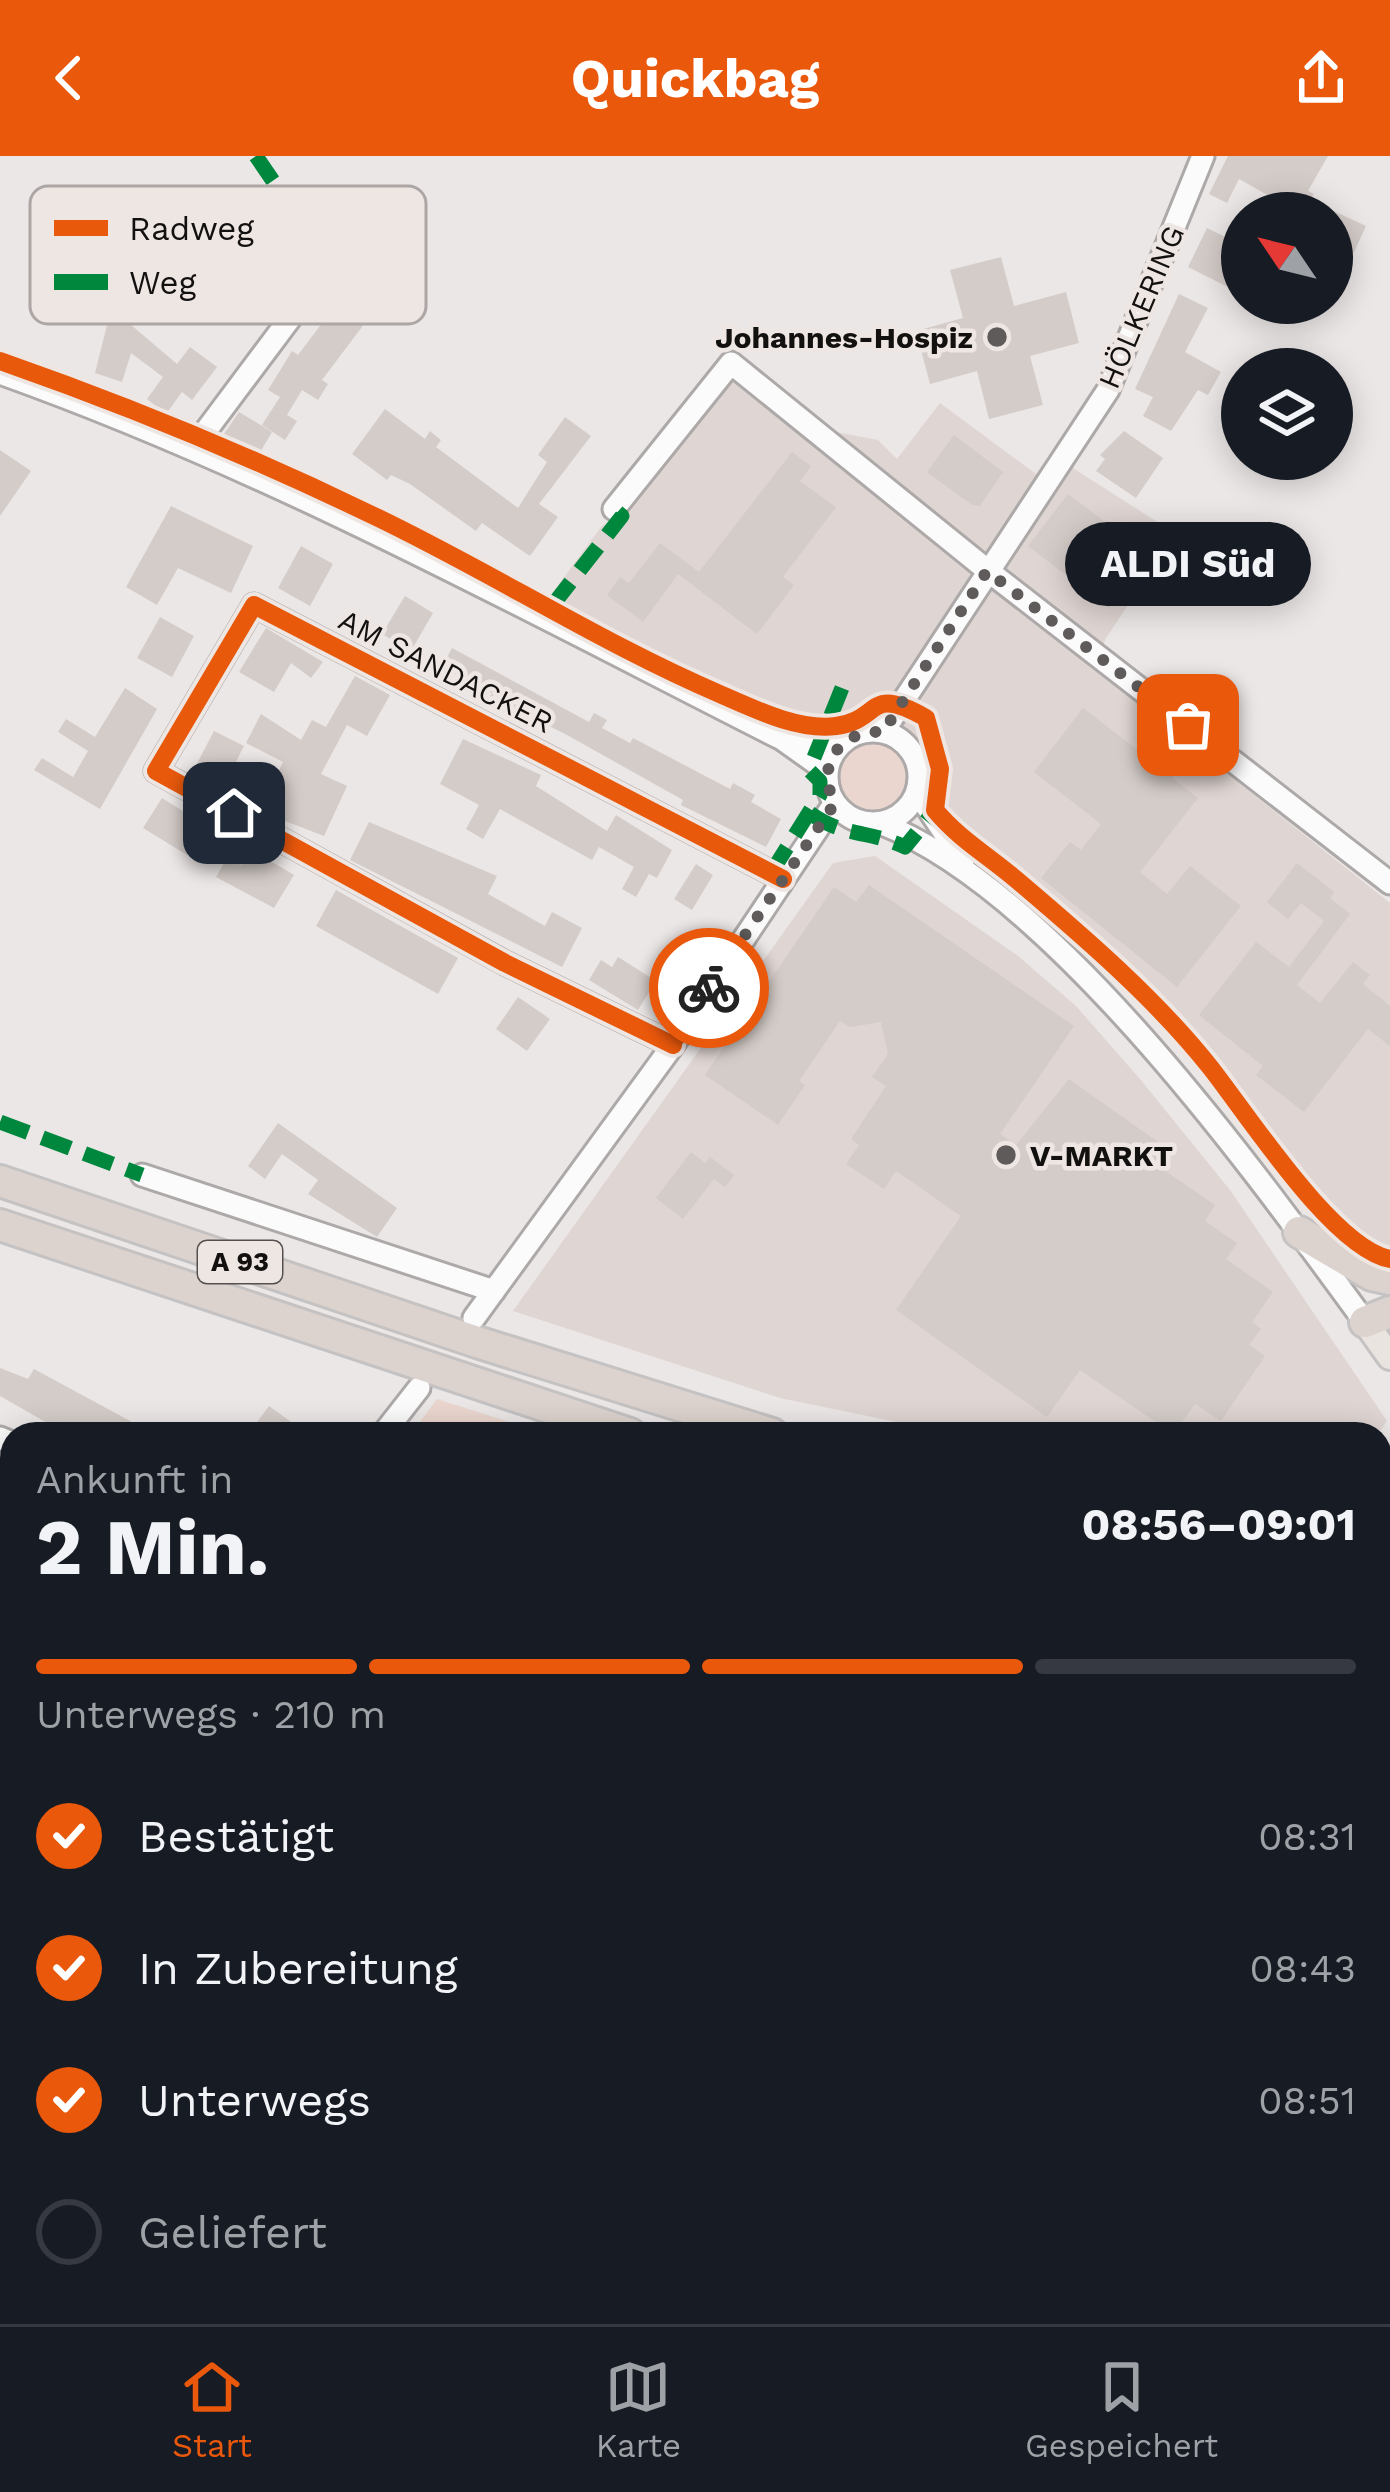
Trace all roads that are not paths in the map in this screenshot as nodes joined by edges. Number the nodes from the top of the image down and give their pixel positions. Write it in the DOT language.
graph roads {
  1 [pos="1203,156"];
  2 [pos="286,324"];
  3 [pos="0,373"];
  4 [pos="193,448"];
  5 [pos="614,509"];
  6 [pos="987,571"];
  7 [pos="883,732"];
  8 [pos="782,739"];
  9 [pos="842,743"];
  10 [pos="827,771"];
  11 [pos="917,792"];
  12 [pos="835,803"];
  13 [pos="880,823"];
  14 [pos="976,878"];
  15 [pos="783,879"];
  16 [pos="1390,883"];
  17 [pos="673,1045"];
  18 [pos="142,1175"];
  19 [pos="0,1181"];
  20 [pos="0,1225"];
  21 [pos="1299,1232"];
  22 [pos="1390,1279"];
  23 [pos="494,1291"];
  24 [pos="1378,1317"];
  25 [pos="474,1318"];
  26 [pos="1390,1357"];
  27 [pos="419,1388"];
  28 [pos="392,1422"];
  29 [pos="594,1422"];
  30 [pos="733,1422"];
  1 -- 6 [label="street, HÖLKERING"];
  2 -- 4 [label="street"];
  3 -- 4 [label="street"];
  4 -- 8 [label="street"];
  5 -- 6 [label="street"];
  6 -- 7 [label="street, HÖLKERING"];
  6 -- 16 [label="street"];
  7 -- 9 [label="street"];
  7 -- 11 [label="street"];
  8 -- 9 [label="street"];
  8 -- 10 [label="street"];
  9 -- 10 [label="street"];
  10 -- 12 [label="street"];
  11 -- 13 [label="street"];
  11 -- 14 [label="street"];
  12 -- 13 [label="street"];
  12 -- 15 [label="street"];
  13 -- 14 [label="street"];
  14 -- 21 [label="street"];
  15 -- 17 [label="street"];
  15 -- 17 [label="street, AM SANDACKER"];
  17 -- 23 [label="street"];
  18 -- 23 [label="street"];
  19 -- 30 [label="highway, A 93"];
  20 -- 29 [label="highway, A 93"];
  21 -- 22 [label="highway"];
  21 -- 24 [label="street"];
  23 -- 25 [label="street"];
  24 -- 26 [label="main road"];
  27 -- 28 [label="street"];
}
